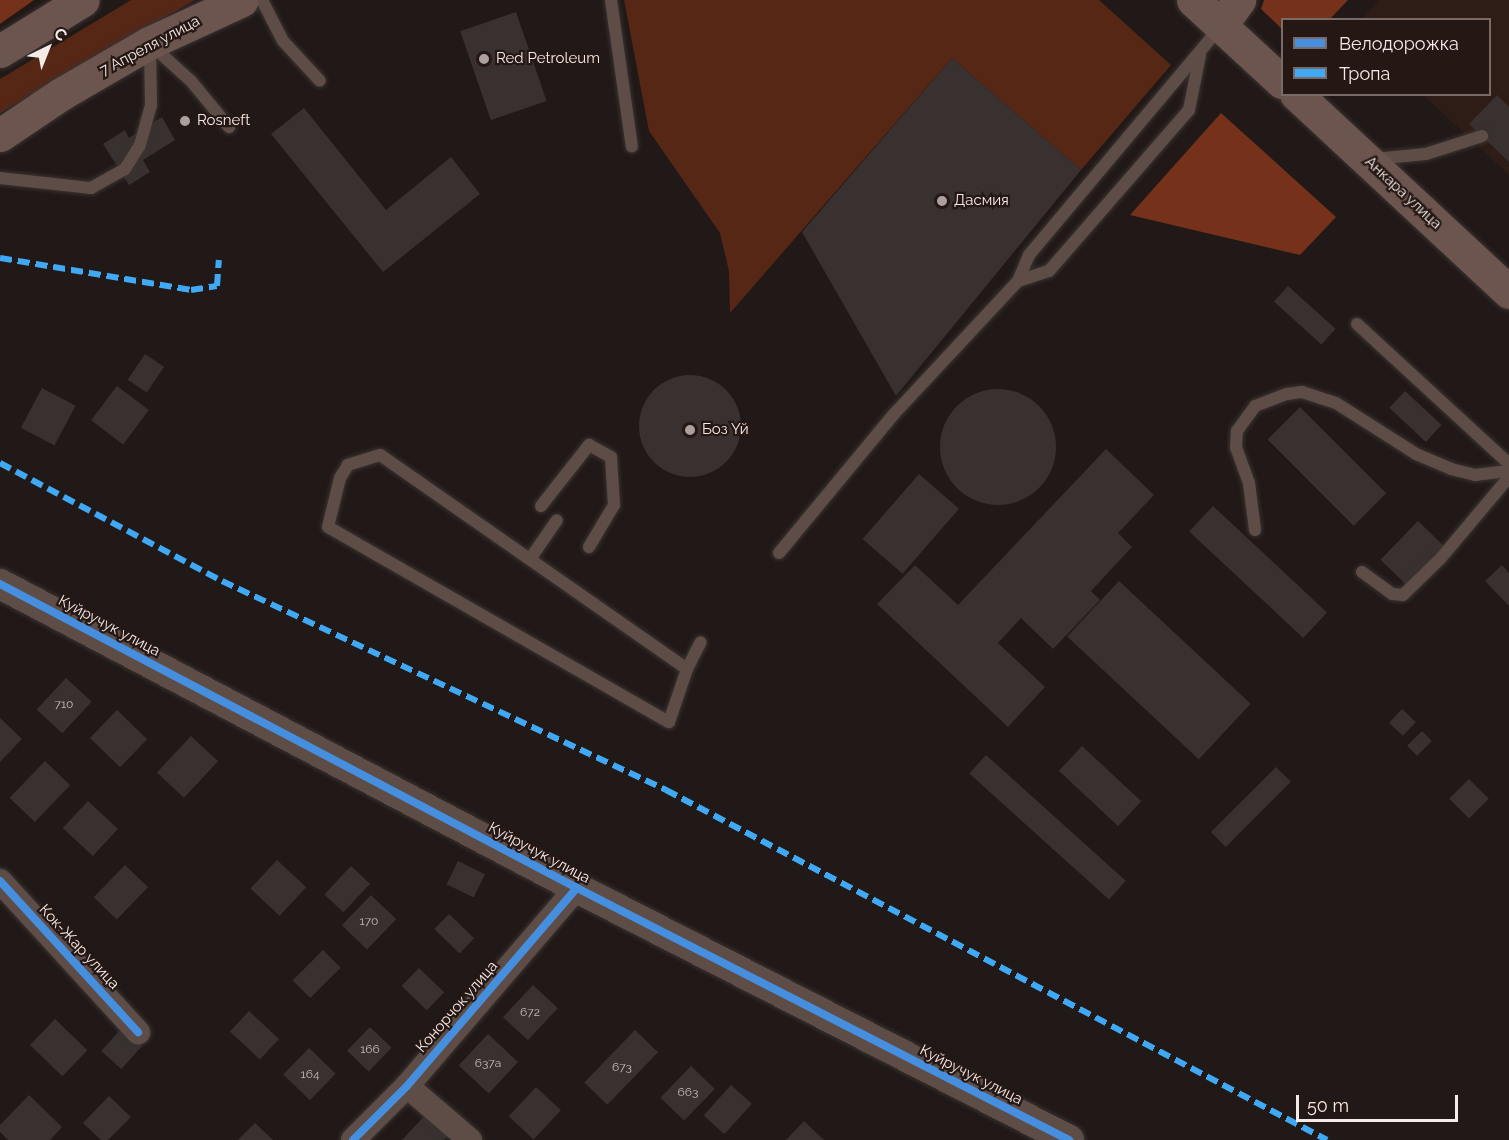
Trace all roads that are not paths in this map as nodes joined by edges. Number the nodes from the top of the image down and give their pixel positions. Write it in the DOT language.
graph roads {
  1 [pos="83,0"];
  2 [pos="611,0"];
  3 [pos="1193,0"];
  4 [pos="242,1"];
  5 [pos="1230,13"];
  6 [pos="149,43"];
  7 [pos="0,51"];
  8 [pos="1201,52"];
  9 [pos="320,81"];
  10 [pos="1281,81"];
  11 [pos="1298,96"];
  12 [pos="230,127"];
  13 [pos="0,135"];
  14 [pos="1482,136"];
  15 [pos="632,147"];
  16 [pos="1366,160"];
  17 [pos="0,178"];
  18 [pos="1018,281"];
  19 [pos="1509,292"];
  20 [pos="1357,324"];
  21 [pos="1509,464"];
  22 [pos="1509,471"];
  23 [pos="1509,477"];
  24 [pos="541,506"];
  25 [pos="557,520"];
  26 [pos="1255,530"];
  27 [pos="589,547"];
  28 [pos="779,553"];
  29 [pos="530,559"];
  30 [pos="1362,572"];
  31 [pos="4,591"];
  32 [pos="701,642"];
  33 [pos="687,669"];
  34 [pos="0,881"];
  35 [pos="577,888"];
  36 [pos="138,1032"];
  37 [pos="407,1086"];
  38 [pos="353,1140"];
  39 [pos="470,1140"];
  40 [pos="1069,1140"];
  1 -- 7 [label="main road"];
  2 -- 15 [label="lane"];
  3 -- 5 [label="main road"];
  4 -- 6 [label="main road, 7 Апреля улица"];
  4 -- 9 [label="lane"];
  5 -- 8 [label="lane"];
  5 -- 10 [label="main road"];
  6 -- 12 [label="lane"];
  6 -- 13 [label="main road, 7 Апреля улица"];
  6 -- 17 [label="lane"];
  8 -- 18 [label="lane"];
  8 -- 18 [label="lane"];
  11 -- 16 [label="main road, Анкара улица"];
  14 -- 16 [label="lane"];
  16 -- 19 [label="main road, Анкара улица"];
  18 -- 28 [label="lane"];
  20 -- 21 [label="lane"];
  22 -- 26 [label="lane"];
  23 -- 30 [label="lane"];
  24 -- 27 [label="lane"];
  25 -- 29 [label="lane"];
  29 -- 33 [label="lane"];
  29 -- 33 [label="lane"];
  31 -- 35 [label="street, Куйручук улица"];
  32 -- 33 [label="lane"];
  34 -- 36 [label="street, Кок-Жар улица"];
  35 -- 37 [label="street, Конорчок улица"];
  35 -- 40 [label="street, Куйручук улица"];
  37 -- 38 [label="street, Конорчок улица"];
  37 -- 39 [label="street"];
}
